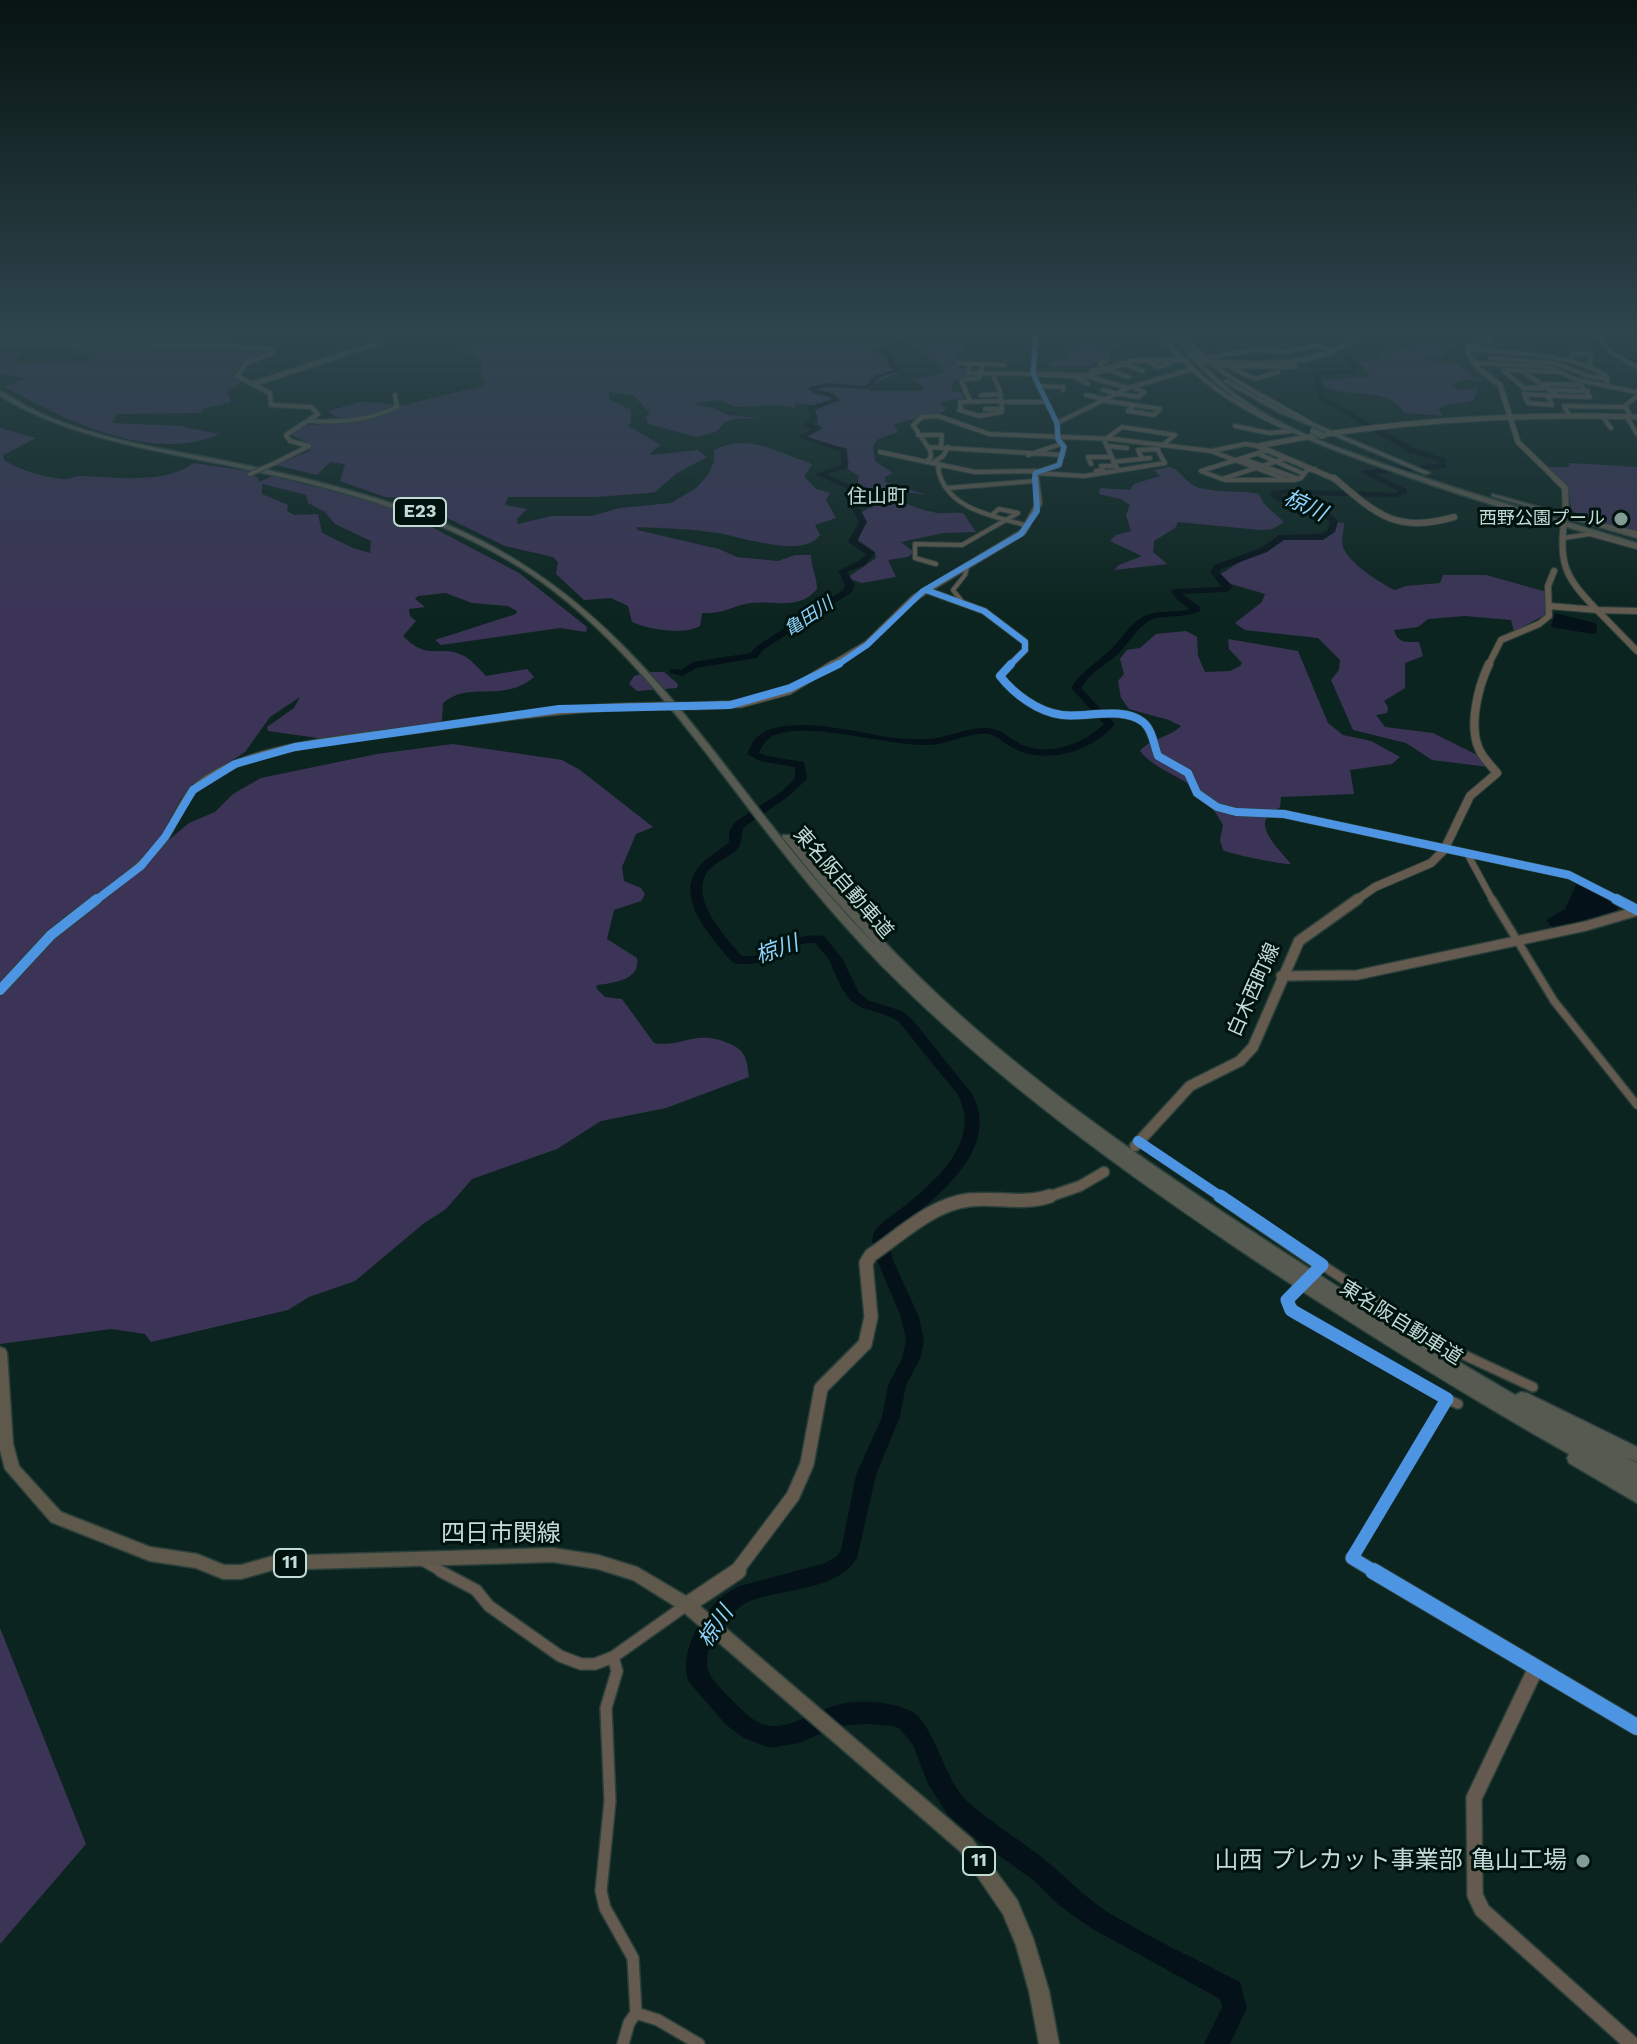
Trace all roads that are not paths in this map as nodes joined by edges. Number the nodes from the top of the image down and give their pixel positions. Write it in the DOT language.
graph roads {
  1 [pos="72,426"];
  2 [pos="294,426"];
  3 [pos="914,426"];
  4 [pos="970,426"];
  5 [pos="1058,426"];
  6 [pos="1237,426"];
  7 [pos="1361,426"];
  8 [pos="1515,426"];
  9 [pos="1284,427"];
  10 [pos="1311,427"];
  11 [pos="1131,428"];
  12 [pos="1140,429"];
  13 [pos="1149,430"];
  14 [pos="1292,431"];
  15 [pos="1157,432"];
  16 [pos="1166,433"];
  17 [pos="989,434"];
  18 [pos="1325,434"];
  19 [pos="918,435"];
  20 [pos="1304,436"];
  21 [pos="1115,439"];
  22 [pos="1060,441"];
  23 [pos="1137,441"];
  24 [pos="969,442"];
  25 [pos="1147,442"];
  26 [pos="1107,446"];
  27 [pos="1258,446"];
  28 [pos="928,447"];
  29 [pos="941,447"];
  30 [pos="948,447"];
  31 [pos="1117,447"];
  32 [pos="1153,447"];
  33 [pos="1127,448"];
  34 [pos="1268,450"];
  35 [pos="1211,451"];
  36 [pos="880,452"];
  37 [pos="1257,454"];
  38 [pos="1028,455"];
  39 [pos="1063,455"];
  40 [pos="1249,456"];
  41 [pos="1099,457"];
  42 [pos="1150,458"];
  43 [pos="1241,458"];
  44 [pos="1287,458"];
  45 [pos="1374,458"];
  46 [pos="1121,459"];
  47 [pos="1131,459"];
  48 [pos="1140,459"];
  49 [pos="1112,460"];
  50 [pos="1235,460"];
  51 [pos="1277,461"];
  52 [pos="926,462"];
  53 [pos="933,463"];
  54 [pos="1224,463"];
  55 [pos="1270,463"];
  56 [pos="1091,464"];
  57 [pos="942,465"];
  58 [pos="1154,465"];
  59 [pos="1103,466"];
  60 [pos="1217,466"];
  61 [pos="1262,466"];
  62 [pos="1147,468"];
  63 [pos="1209,468"];
  64 [pos="1254,468"];
  65 [pos="1138,469"];
  66 [pos="1293,469"];
  67 [pos="1315,469"];
  68 [pos="1128,470"];
  69 [pos="1082,471"];
  70 [pos="1246,471"];
  71 [pos="1036,472"];
  72 [pos="1120,472"];
  73 [pos="1238,474"];
  74 [pos="1304,474"];
  75 [pos="250,475"];
  76 [pos="1230,476"];
  77 [pos="1222,479"];
  78 [pos="1269,479"];
  79 [pos="1300,479"];
  80 [pos="1242,480"];
  81 [pos="1255,480"];
  82 [pos="1288,480"];
  83 [pos="1035,481"];
  84 [pos="1453,486"];
  85 [pos="948,488"];
  86 [pos="993,514"];
  87 [pos="1454,517"];
  88 [pos="1010,519"];
  89 [pos="1565,520"];
  90 [pos="1028,526"];
  91 [pos="1563,538"];
  92 [pos="1637,540"];
  93 [pos="936,564"];
  94 [pos="968,564"];
  95 [pos="1554,571"];
  96 [pos="926,590"];
  97 [pos="961,600"];
  98 [pos="1550,606"];
  99 [pos="1597,610"];
  100 [pos="1637,611"];
  101 [pos="1637,651"];
  102 [pos="1444,850"];
  103 [pos="1468,855"];
  104 [pos="1637,910"];
  105 [pos="1519,940"];
  106 [pos="1281,976"];
  107 [pos="0,990"];
  108 [pos="1637,1105"];
  109 [pos="1136,1144"];
  110 [pos="1104,1172"];
  111 [pos="1295,1291"];
  112 [pos="1408,1346"];
  113 [pos="0,1353"];
  114 [pos="1533,1387"];
  115 [pos="1447,1399"];
  116 [pos="1458,1404"];
  117 [pos="1637,1455"];
  118 [pos="1637,1471"];
  119 [pos="1637,1483"];
  120 [pos="1637,1496"];
  121 [pos="1352,1558"];
  122 [pos="417,1559"];
  123 [pos="687,1605"];
  124 [pos="613,1657"];
  125 [pos="1536,1668"];
  126 [pos="1637,1727"];
  127 [pos="636,2013"];
  128 [pos="623,2044"];
  129 [pos="699,2044"];
  130 [pos="1049,2044"];
  131 [pos="1632,2044"];
  1 -- 112 [label="highway, 東名阪自動車道 / E23"];
  2 -- 75 [label="street, bridge"];
  3 -- 19 [label="street"];
  4 -- 17 [label="street"];
  5 -- 22 [label="street"];
  6 -- 14 [label="street"];
  7 -- 18 [label="street"];
  8 -- 89 [label="main road"];
  9 -- 14 [label="highway"];
  10 -- 18 [label="highway"];
  11 -- 12 [label="street"];
  11 -- 21 [label="street"];
  11 -- 21 [label="street"];
  12 -- 13 [label="street"];
  12 -- 21 [label="street"];
  13 -- 15 [label="street"];
  13 -- 23 [label="street"];
  14 -- 20 [label="highway"];
  15 -- 16 [label="street"];
  15 -- 25 [label="street"];
  16 -- 32 [label="street"];
  16 -- 32 [label="street"];
  17 -- 22 [label="street"];
  17 -- 24 [label="street"];
  18 -- 20 [label="street"];
  18 -- 45 [label="highway"];
  19 -- 28 [label="street"];
  19 -- 29 [label="street"];
  20 -- 27 [label="street"];
  20 -- 45 [label="highway"];
  21 -- 22 [label="street"];
  21 -- 23 [label="street"];
  21 -- 26 [label="street"];
  21 -- 31 [label="street"];
  21 -- 33 [label="street"];
  22 -- 38 [label="street"];
  22 -- 39 [label="street"];
  23 -- 25 [label="street"];
  23 -- 32 [label="street"];
  24 -- 30 [label="street"];
  24 -- 38 [label="street"];
  25 -- 32 [label="street"];
  26 -- 31 [label="street"];
  26 -- 49 [label="street"];
  27 -- 34 [label="street"];
  27 -- 35 [label="street"];
  28 -- 29 [label="street"];
  28 -- 52 [label="street"];
  29 -- 30 [label="street"];
  30 -- 53 [label="street"];
  31 -- 33 [label="street"];
  31 -- 46 [label="street"];
  32 -- 35 [label="street"];
  32 -- 42 [label="street"];
  32 -- 48 [label="street"];
  32 -- 58 [label="street"];
  33 -- 47 [label="street"];
  34 -- 37 [label="street"];
  34 -- 44 [label="street"];
  35 -- 50 [label="street"];
  36 -- 52 [label="street"];
  37 -- 40 [label="street"];
  37 -- 51 [label="street"];
  38 -- 39 [label="street"];
  39 -- 71 [label="street"];
  40 -- 43 [label="street"];
  40 -- 55 [label="street"];
  41 -- 49 [label="street"];
  41 -- 56 [label="street"];
  41 -- 59 [label="street"];
  42 -- 48 [label="street"];
  42 -- 58 [label="street"];
  43 -- 50 [label="street"];
  43 -- 61 [label="street"];
  44 -- 51 [label="street"];
  44 -- 67 [label="street"];
  45 -- 84 [label="highway"];
  45 -- 84 [label="highway"];
  46 -- 47 [label="street"];
  46 -- 49 [label="street"];
  46 -- 68 [label="street"];
  47 -- 48 [label="street"];
  47 -- 65 [label="street"];
  48 -- 62 [label="street"];
  49 -- 59 [label="street"];
  49 -- 72 [label="street"];
  50 -- 54 [label="street"];
  50 -- 64 [label="street"];
  51 -- 55 [label="street"];
  51 -- 66 [label="street"];
  52 -- 53 [label="street"];
  53 -- 57 [label="street"];
  54 -- 60 [label="street"];
  54 -- 70 [label="street"];
  55 -- 61 [label="street"];
  55 -- 66 [label="street"];
  57 -- 71 [label="street"];
  57 -- 85 [label="street"];
  58 -- 62 [label="street"];
  59 -- 69 [label="street"];
  60 -- 63 [label="street"];
  60 -- 73 [label="street"];
  61 -- 64 [label="street"];
  61 -- 79 [label="street"];
  62 -- 65 [label="street"];
  63 -- 76 [label="street"];
  63 -- 77 [label="street"];
  64 -- 70 [label="street"];
  64 -- 82 [label="street"];
  65 -- 68 [label="street"];
  66 -- 74 [label="street"];
  67 -- 74 [label="street"];
  67 -- 87 [label="street"];
  68 -- 72 [label="street"];
  70 -- 73 [label="street"];
  70 -- 78 [label="street"];
  71 -- 72 [label="street"];
  71 -- 83 [label="street"];
  73 -- 76 [label="street"];
  73 -- 81 [label="street"];
  74 -- 79 [label="street"];
  76 -- 77 [label="street"];
  76 -- 80 [label="street"];
  77 -- 80 [label="street"];
  78 -- 81 [label="street"];
  78 -- 82 [label="street"];
  79 -- 82 [label="street"];
  80 -- 81 [label="street"];
  83 -- 85 [label="street"];
  83 -- 90 [label="street"];
  84 -- 89 [label="highway"];
  84 -- 92 [label="highway"];
  85 -- 86 [label="street"];
  86 -- 88 [label="street"];
  86 -- 88 [label="street"];
  88 -- 90 [label="street"];
  88 -- 93 [label="street"];
  89 -- 91 [label="main road"];
  89 -- 92 [label="highway"];
  89 -- 92 [label="highway"];
  90 -- 94 [label="street"];
  91 -- 92 [label="street"];
  91 -- 99 [label="main road"];
  94 -- 96 [label="street"];
  94 -- 97 [label="street"];
  95 -- 98 [label="main road"];
  96 -- 97 [label="street"];
  96 -- 107 [label="street, bridge"];
  97 -- 102 [label="street"];
  98 -- 99 [label="main road"];
  98 -- 102 [label="main road, 白木西町線"];
  99 -- 100 [label="street"];
  99 -- 101 [label="street"];
  102 -- 103 [label="street"];
  102 -- 106 [label="main road, 白木西町線"];
  103 -- 104 [label="street"];
  103 -- 105 [label="street"];
  104 -- 105 [label="street"];
  105 -- 106 [label="street"];
  105 -- 108 [label="street"];
  106 -- 109 [label="main road, 白木西町線"];
  109 -- 114 [label="street"];
  110 -- 123 [label="main road"];
  111 -- 115 [label="street"];
  112 -- 117 [label="highway"];
  112 -- 118 [label="highway, 東名阪自動車道 / E23"];
  112 -- 119 [label="highway, 東名阪自動車道 / E23"];
  112 -- 120 [label="highway"];
  113 -- 122 [label="main road, 四日市関線 / 11"];
  115 -- 116 [label="street"];
  115 -- 121 [label="street"];
  121 -- 125 [label="street"];
  122 -- 123 [label="main road, 四日市関線 / 11"];
  122 -- 124 [label="street"];
  123 -- 124 [label="street"];
  123 -- 130 [label="main road, 四日市関線 / 11"];
  124 -- 127 [label="street"];
  125 -- 126 [label="street"];
  125 -- 131 [label="street"];
  127 -- 128 [label="street"];
  127 -- 129 [label="street"];
}
